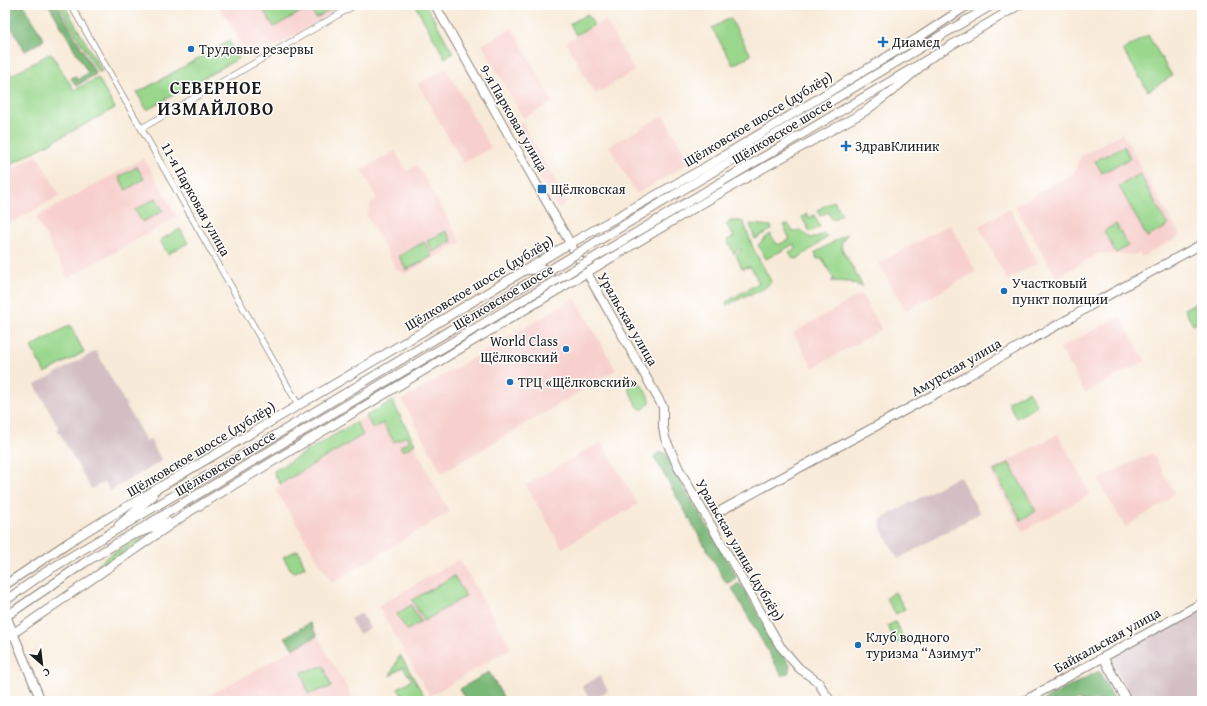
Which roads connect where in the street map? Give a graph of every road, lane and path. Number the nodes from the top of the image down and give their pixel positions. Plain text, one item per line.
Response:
1 (71, 5) edge
2 (355, 5) edge
3 (434, 5) edge
4 (968, 5) edge
5 (992, 5) edge
6 (1019, 5) edge
7 (934, 56) junction
8 (876, 74) junction
9 (800, 109) junction
10 (142, 128) junction
11 (570, 244) junction
12 (1202, 244) edge
13 (526, 270) junction
14 (587, 273) junction
15 (545, 298) junction
16 (299, 406) junction
17 (663, 407) joint
18 (169, 483) junction
19 (192, 510) junction
20 (722, 510) dead end
21 (108, 534) junction
22 (117, 543) junction
23 (5, 585) edge
24 (5, 601) edge
25 (1202, 603) edge
26 (5, 615) edge
27 (13, 632) junction
28 (5, 638) edge
29 (1103, 657) junction
30 (41, 701) edge
31 (830, 701) edge
32 (1024, 701) edge
33 (1127, 701) edge

1 - 10 street, 11-я Парковая улица
2 - 10 street
3 - 11 main road, 9-я Парковая улица
4 - 9 main road, Щёлковское шоссе (дублёр)
5 - 8 main road, Щёлковское шоссе
6 - 7 main road, Щёлковское шоссе
7 - 14 main road
7 - 22 main road, Щёлковское шоссе, bridge
8 - 9 main road
8 - 21 main road, Щёлковское шоссе, bridge
9 - 11 main road, Щёлковское шоссе (дублёр)
10 - 16 street, 11-я Парковая улица
11 - 13 main road, Щёлковское шоссе (дублёр)
11 - 14 main road, Уральская улица
12 - 20 main road, Амурская улица
13 - 15 main road
13 - 16 main road, Щёлковское шоссе (дублёр)
14 - 15 main road
14 - 17 main road, Уральская улица
15 - 19 main road
16 - 18 main road, Щёлковское шоссе (дублёр)
17 - 31 main road, Уральская улица (дублёр)
18 - 21 main road
18 - 23 main road, Щёлковское шоссе (дублёр)
19 - 22 main road
19 - 27 main road
21 - 24 main road, Щёлковское шоссе
22 - 26 main road, Щёлковское шоссе
25 - 29 main road, Байкальская улица
26 - 27 main road
27 - 28 main road
27 - 30 main road
29 - 32 main road, Байкальская улица
29 - 33 main road

